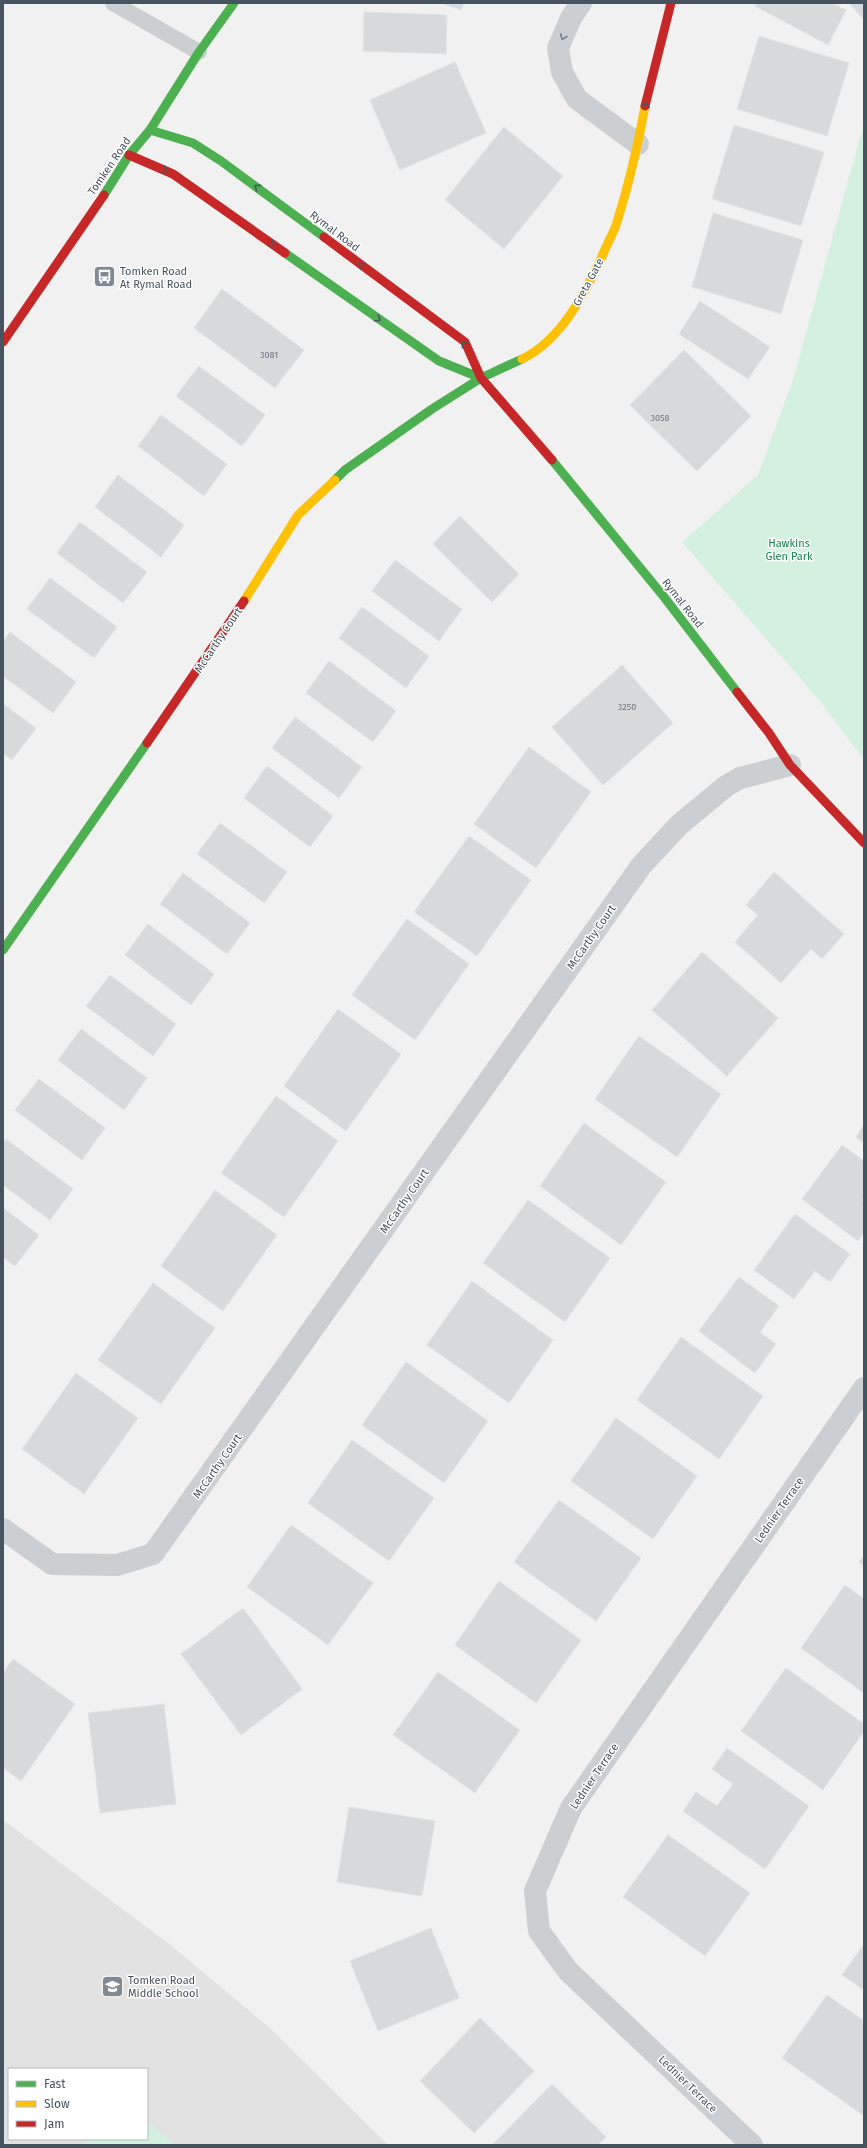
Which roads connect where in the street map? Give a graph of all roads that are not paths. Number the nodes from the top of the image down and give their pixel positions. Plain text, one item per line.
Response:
1 (112, 3) edge
2 (234, 3) edge
3 (581, 3) edge
4 (671, 3) edge
5 (199, 52) junction
6 (150, 130) junction
7 (638, 144) junction
8 (129, 155) junction
9 (3, 342) edge
10 (481, 378) junction
11 (790, 766) junction
12 (864, 843) edge
13 (3, 950) edge
14 (864, 1388) edge
15 (3, 1529) edge
16 (752, 2145) edge

1 - 5 lane
2 - 5 street, Tomken Road
3 -> 7 street
7 -> 4 street, Greta Gate
5 - 6 street, Tomken Road
6 - 8 street, Tomken Road
10 -> 6 street, Rymal Road
7 - 10 street, Greta Gate
8 - 9 street, Tomken Road
8 -> 10 street, Rymal Road
10 - 11 street, Rymal Road
10 - 13 street, McCarthy Court
11 - 12 street, Rymal Road
11 - 15 street, McCarthy Court
14 - 16 street, Lednier Terrace

